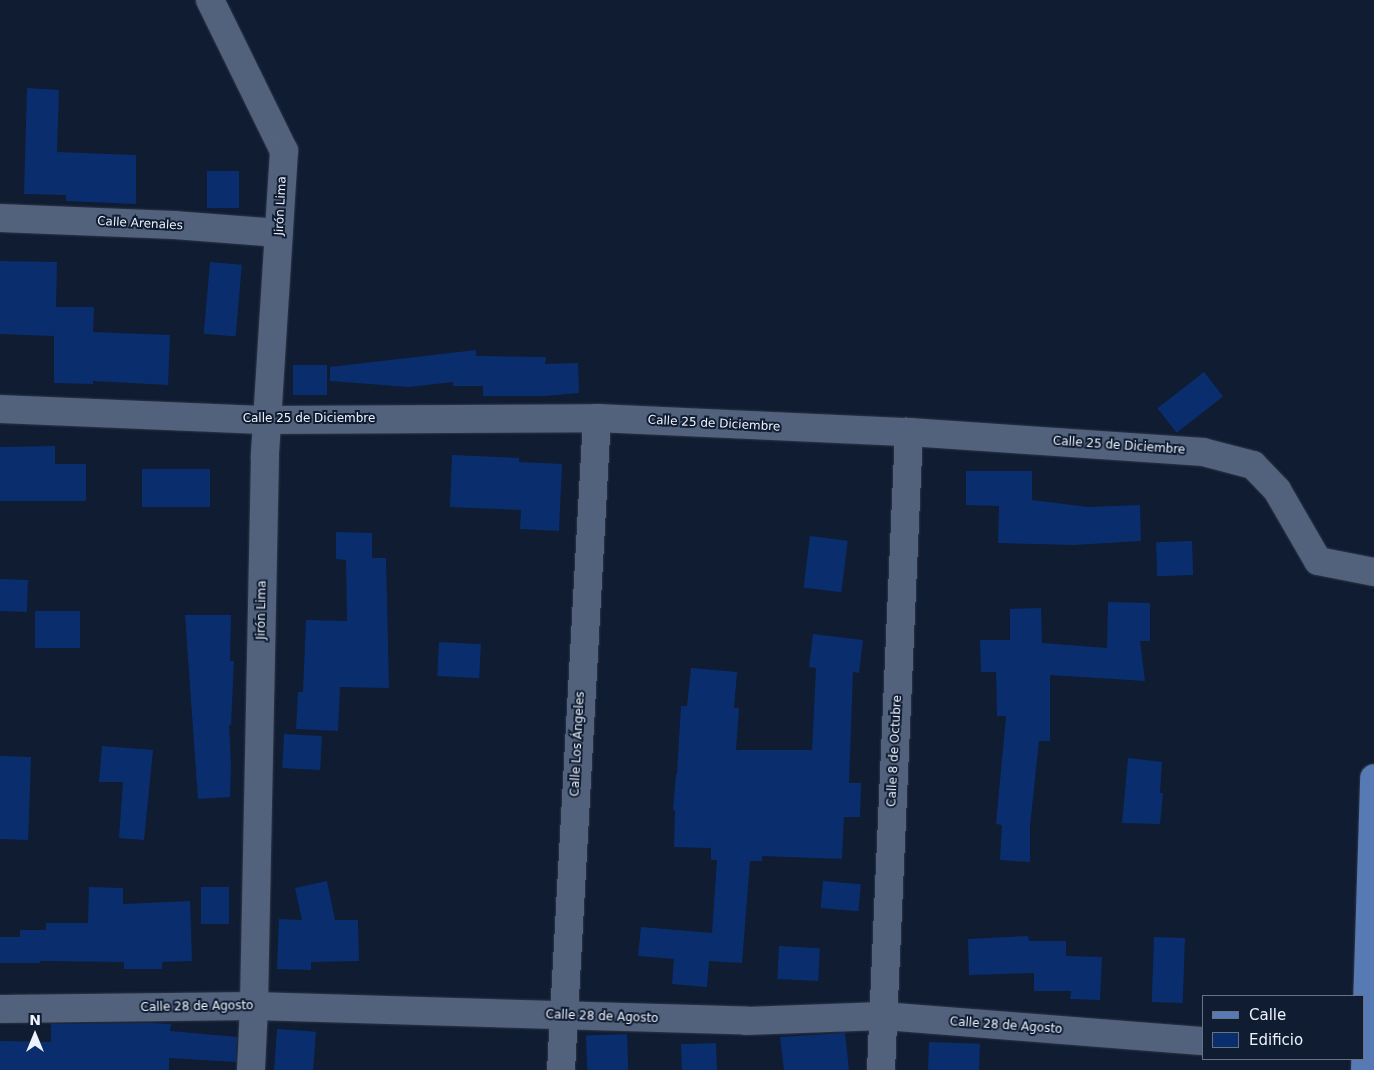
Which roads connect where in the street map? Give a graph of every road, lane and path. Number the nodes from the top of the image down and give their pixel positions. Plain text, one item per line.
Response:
1 (210, 0) edge
2 (0, 218) edge
3 (279, 233) junction
4 (0, 409) edge
5 (598, 418) junction
6 (268, 420) junction
7 (909, 432) junction
8 (1374, 572) edge
9 (1374, 778) edge
10 (1371, 941) edge
11 (254, 1006) junction
12 (0, 1009) edge
13 (563, 1015) junction
14 (883, 1016) junction
15 (1202, 1041) edge
16 (1364, 1059) edge
17 (251, 1070) edge
18 (561, 1070) edge
19 (881, 1070) edge

1 - 3 street, Jirón Lima
2 - 3 street, Calle Arenales
3 - 6 street, Jirón Lima
4 - 6 street, Calle 25 de Diciembre
5 - 6 street, Calle 25 de Diciembre
5 - 7 street, Calle 25 de Diciembre
5 - 13 street, Calle Los Ángeles
6 - 11 street, Jirón Lima
7 - 8 street, Calle 25 de Diciembre
7 - 14 street, Calle 8 de Octubre
9 - 10 main road
10 - 16 main road
11 - 12 street, Calle 28 de Agosto
11 - 13 street, Calle 28 de Agosto
11 - 17 street, Jirón Lima
13 - 14 street, Calle 28 de Agosto
13 - 18 street, Calle Los Ángeles
14 - 15 street, Calle 28 de Agosto
14 - 19 street, Calle 8 de Octubre

